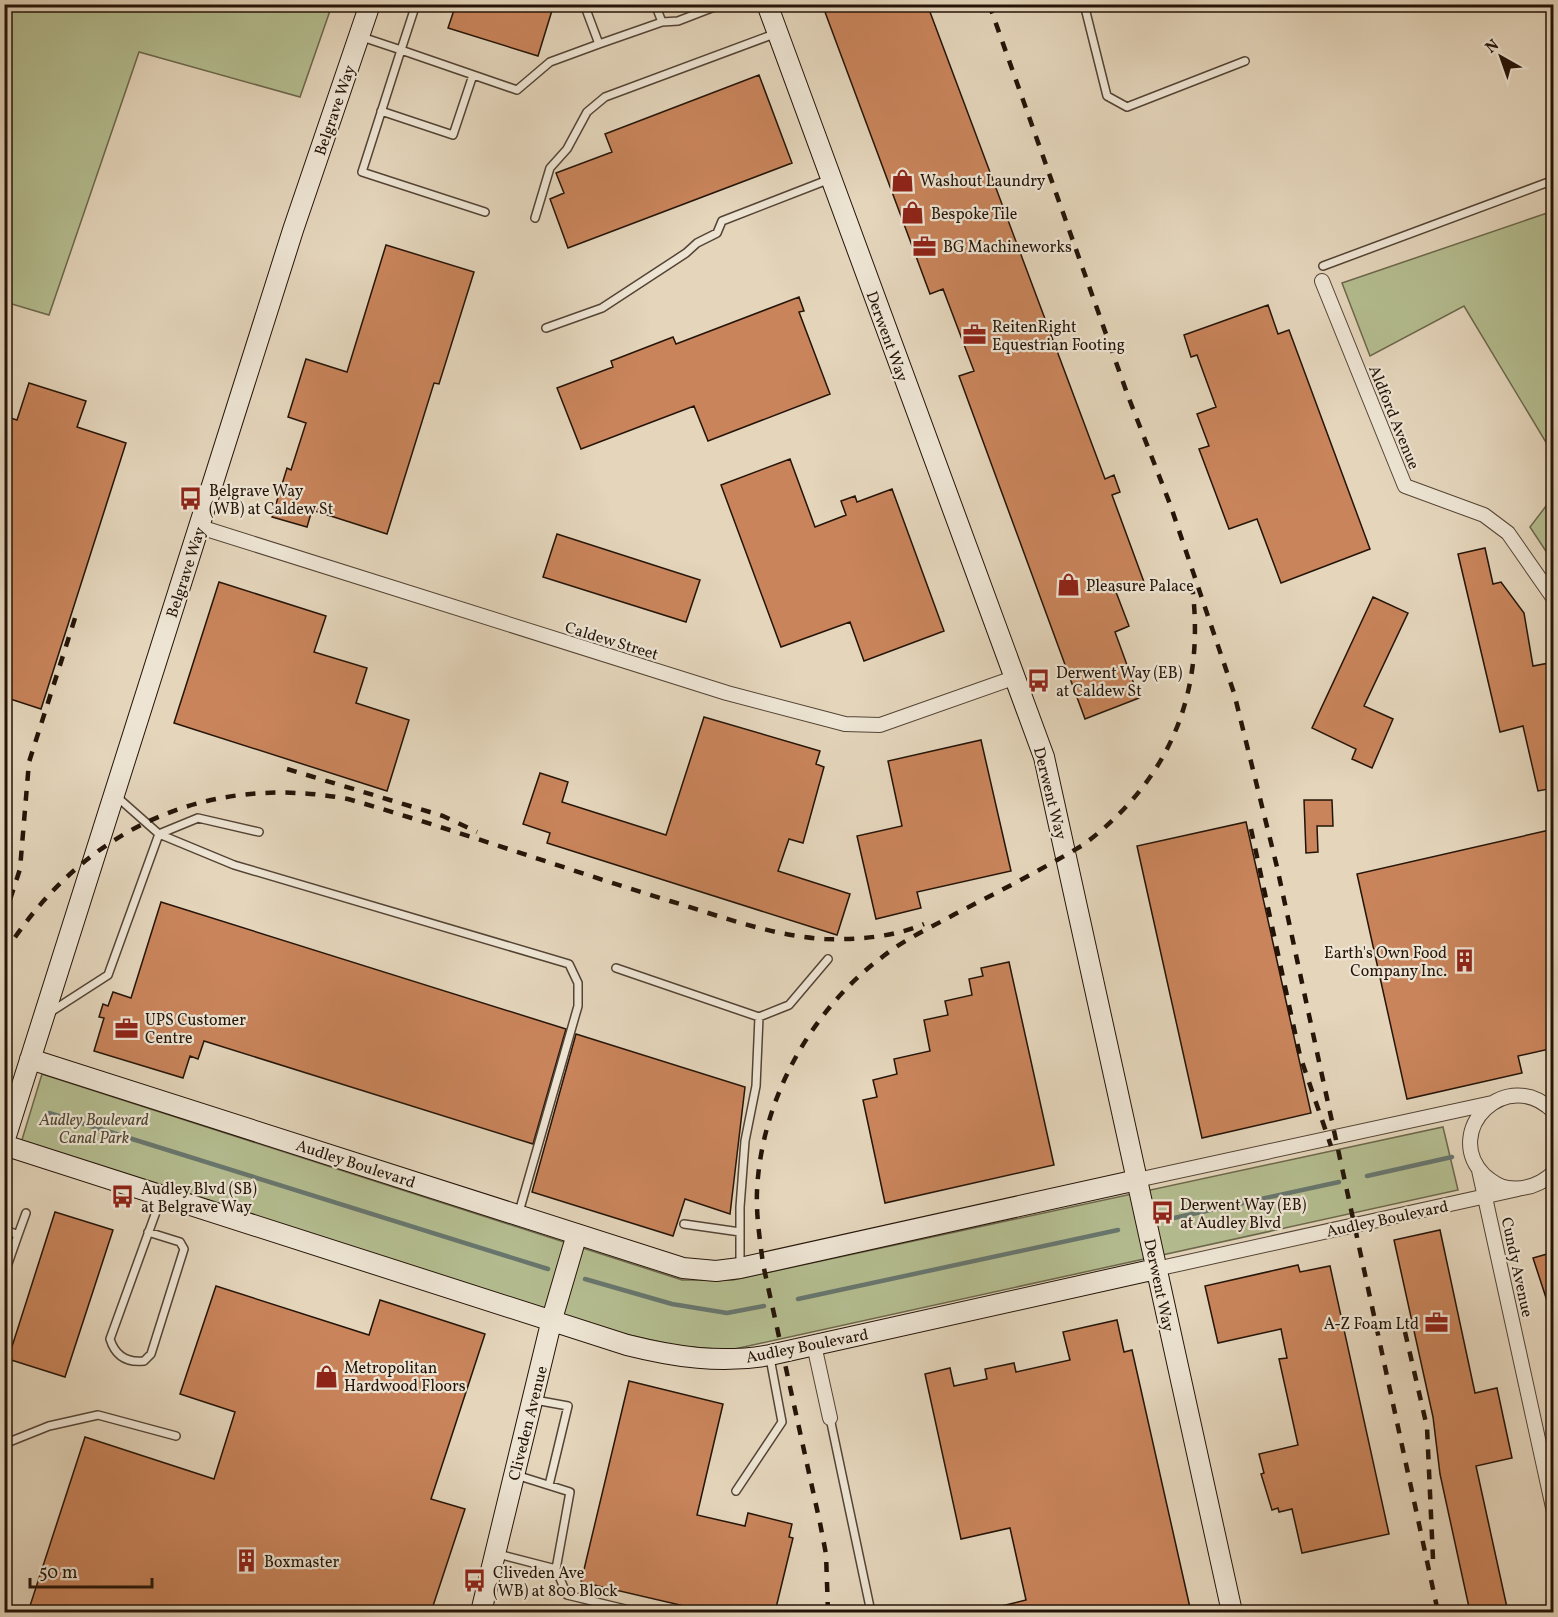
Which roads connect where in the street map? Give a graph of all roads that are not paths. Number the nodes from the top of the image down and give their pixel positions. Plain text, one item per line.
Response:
1 (370, 4) edge
2 (416, 4) edge
3 (584, 4) edge
4 (655, 4) edge
5 (722, 4) edge
6 (767, 4) edge
7 (1084, 4) edge
8 (662, 22) junction
9 (777, 33) junction
10 (359, 36) junction
11 (599, 44) junction
12 (401, 50) junction
13 (1245, 61) dead end
14 (473, 75) junction
15 (381, 111) junction
16 (830, 179) junction
17 (1554, 180) edge
18 (485, 212) dead end
19 (535, 218) dead end
20 (1323, 266) dead end
21 (1322, 281) dead end
22 (546, 328) dead end
23 (200, 527) junction
24 (1554, 599) edge
25 (1016, 677) junction
26 (115, 794) junction
27 (259, 832) dead end
28 (159, 834) junction
29 (828, 959) dead end
30 (616, 968) dead end
31 (45, 1016) junction
32 (759, 1017) junction
33 (30, 1059) junction
34 (1492, 1103) junction
35 (1554, 1112) edge
36 (4, 1143) edge
37 (1479, 1170) junction
38 (1551, 1177) edge
39 (1137, 1180) junction
40 (1518, 1189) junction
41 (162, 1195) junction
42 (1486, 1196) junction
43 (26, 1213) dead end
44 (518, 1215) junction
45 (684, 1224) dead end
46 (4, 1229) edge
47 (148, 1232) junction
48 (740, 1232) junction
49 (577, 1234) junction
50 (18, 1235) junction
51 (740, 1268) junction
52 (1156, 1269) junction
53 (4, 1275) edge
54 (552, 1319) junction
55 (814, 1345) junction
56 (770, 1355) junction
57 (532, 1400) junction
58 (830, 1418) joint
59 (176, 1436) dead end
60 (4, 1444) edge
61 (1549, 1470) edge
62 (514, 1474) junction
63 (549, 1485) junction
64 (736, 1491) dead end
65 (1554, 1512) edge
66 (495, 1553) junction
67 (556, 1569) junction
68 (481, 1612) edge
69 (638, 1612) edge
70 (871, 1612) edge
71 (1232, 1612) edge

1 - 10 street, Belgrave Way
2 - 12 lane
3 - 11 lane
4 - 8 lane
5 - 8 lane
6 - 9 street, Derwent Way
7 - 13 lane
8 - 11 lane
9 - 16 street, Derwent Way
9 - 19 lane
10 - 12 lane
10 - 23 street, Belgrave Way
11 - 14 lane
12 - 14 lane
12 - 15 lane
14 - 15 lane
15 - 18 lane
16 - 22 lane
16 - 25 street, Derwent Way
17 - 20 lane
21 - 24 street, Aldford Avenue
23 - 25 street, Caldew Street
23 - 26 street, Belgrave Way
25 - 39 street, Derwent Way
26 - 28 lane
26 - 31 street, Belgrave Way
27 - 28 lane
28 - 31 lane
28 - 44 lane
29 - 32 lane
30 - 32 lane
31 - 33 street, Belgrave Way
32 - 48 lane
33 - 36 street, Belgrave Way
33 - 44 street, Audley Boulevard
34 - 35 street, Audley Boulevard
34 - 37 street, Cundy Avenue
34 - 39 street, Audley Boulevard
36 - 41 street, Audley Boulevard
37 - 40 street
37 - 42 street, Cundy Avenue
38 - 40 street, Audley Boulevard
39 - 51 street, Audley Boulevard
39 - 52 street, Derwent Way
40 - 42 street, Audley Boulevard
41 - 47 lane
41 - 54 street, Audley Boulevard
42 - 52 street, Audley Boulevard
42 - 61 street, Cundy Avenue
43 - 50 lane
44 - 49 street, Audley Boulevard
45 - 48 lane
46 - 50 lane
47 - 47 lane
48 - 51 lane
49 - 51 street, Audley Boulevard
49 - 54 street, Cliveden Avenue
50 - 53 lane
52 - 55 street, Audley Boulevard
52 - 71 street, Derwent Way
54 - 56 street, Audley Boulevard
54 - 57 street, Cliveden Avenue
55 - 56 street, Audley Boulevard
55 - 58 street
56 - 64 lane
57 - 62 street, Cliveden Avenue
57 - 63 lane
58 - 70 lane
59 - 60 lane
61 - 65 street, Cundy Avenue
62 - 63 lane
62 - 66 street, Cliveden Avenue
63 - 67 lane
66 - 67 lane
66 - 68 street, Cliveden Avenue
67 - 69 lane

